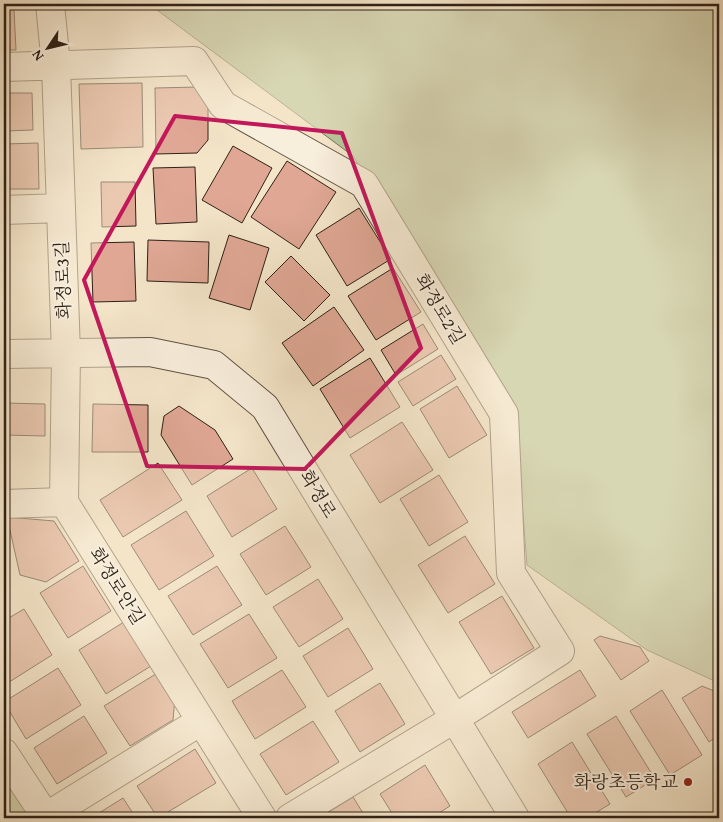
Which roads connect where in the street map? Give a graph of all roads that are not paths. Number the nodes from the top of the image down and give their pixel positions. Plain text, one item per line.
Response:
1 (50, 4) edge
2 (56, 64) junction
3 (4, 66) edge
4 (60, 208) junction
5 (4, 210) edge
6 (66, 353) junction
7 (4, 354) edge
8 (64, 502) junction
9 (4, 504) edge
10 (454, 718) junction
11 (201, 721) junction
12 (4, 753) edge
13 (45, 818) edge
14 (262, 818) edge
15 (290, 818) edge
16 (515, 818) edge

1 - 2 street, 화정로3길
2 - 3 street
2 - 4 street, 화정로3길
2 - 10 street, 화정로2길
4 - 5 street
4 - 6 street, 화정로3길
6 - 7 street, 화정로
6 - 8 street, 화정로3길
6 - 10 street, 화정로
8 - 9 street
8 - 11 street, 화정로안길
10 - 15 street
10 - 16 street, 화정로
11 - 13 street
11 - 14 street, 화정로안길
12 - 13 street

